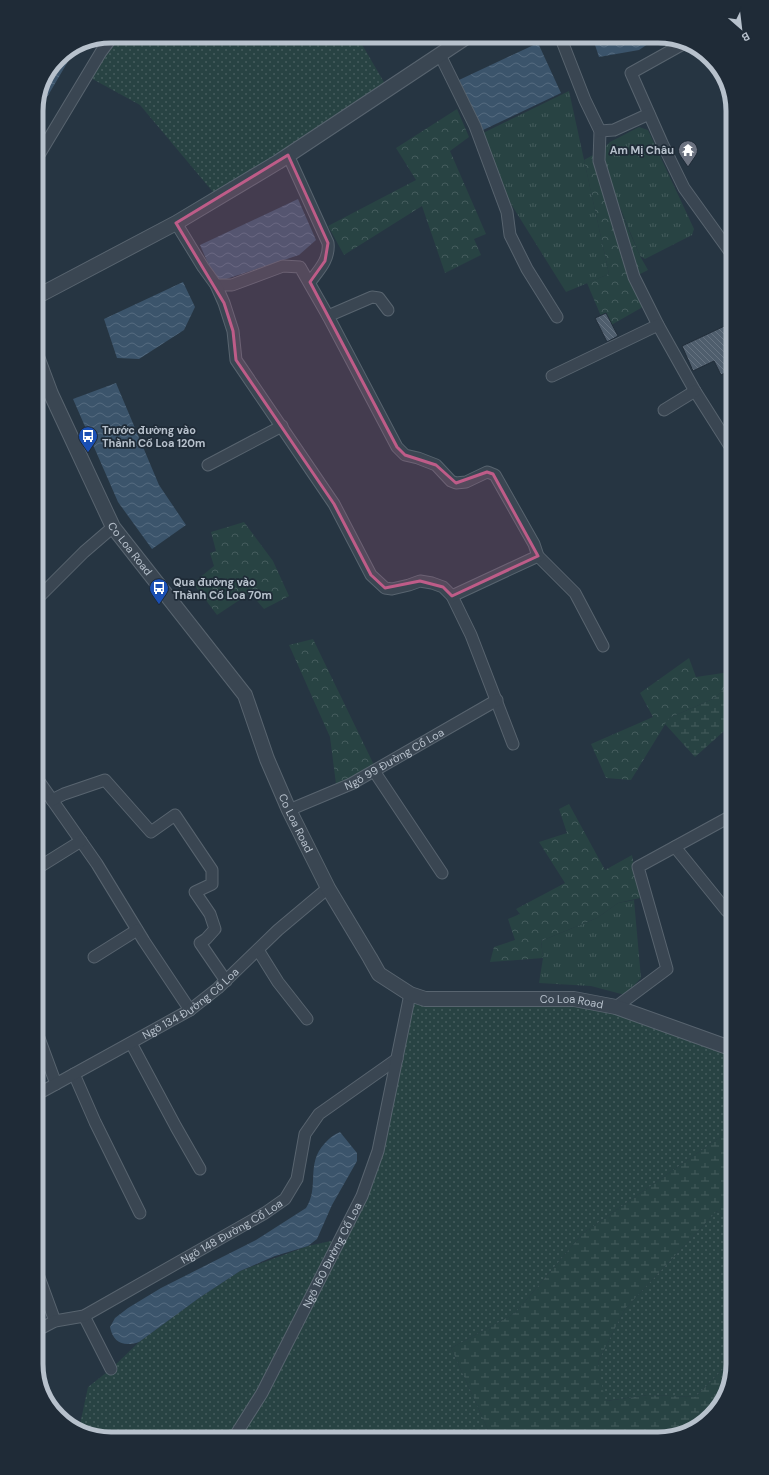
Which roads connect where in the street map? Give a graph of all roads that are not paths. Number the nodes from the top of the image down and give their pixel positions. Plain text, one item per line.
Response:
1 (108, 43) edge
2 (458, 43) edge
3 (563, 43) edge
4 (679, 47) edge
5 (440, 55) junction
6 (649, 114) junction
7 (600, 131) junction
8 (43, 148) edge
9 (288, 155) junction
10 (176, 223) junction
11 (726, 246) edge
12 (310, 282) junction
13 (216, 285) junction
14 (43, 293) edge
15 (388, 310) dead end
16 (328, 316) junction
17 (557, 317) dead end
18 (658, 325) junction
19 (43, 373) edge
20 (552, 376) dead end
21 (695, 391) junction
22 (664, 410) dead end
23 (282, 426) junction
24 (726, 440) edge
25 (208, 465) dead end
26 (113, 527) junction
27 (538, 556) junction
28 (43, 593) edge
29 (452, 596) junction
30 (603, 646) dead end
31 (496, 700) junction
32 (514, 744) dead end
33 (374, 771) junction
34 (43, 787) edge
35 (52, 800) junction
36 (289, 810) junction
37 (726, 819) edge
38 (81, 841) junction
39 (675, 847) junction
40 (43, 865) edge
41 (442, 873) dead end
42 (328, 888) junction
43 (726, 910) edge
44 (137, 930) junction
45 (258, 950) junction
46 (94, 957) dead end
47 (226, 981) junction
48 (410, 994) junction
49 (616, 1007) junction
50 (190, 1010) junction
51 (307, 1019) dead end
52 (131, 1043) junction
53 (726, 1046) edge
54 (43, 1049) edge
55 (397, 1058) junction
56 (74, 1074) junction
57 (56, 1084) junction
58 (43, 1091) edge
59 (200, 1169) dead end
60 (140, 1213) dead end
61 (43, 1289) edge
62 (84, 1316) junction
63 (54, 1321) junction
64 (43, 1327) edge
65 (111, 1370) dead end
66 (237, 1432) edge

1 - 8 street
2 - 5 street
3 - 7 street
4 - 6 street
5 - 9 street
5 - 17 street
6 - 7 street
6 - 11 street
7 - 18 street
9 - 10 street
9 - 12 street
10 - 13 street
10 - 14 street
12 - 13 street
12 - 16 street
13 - 23 street
15 - 16 street
16 - 27 street
18 - 20 street
18 - 21 street
19 - 26 street, Co Loa Road
21 - 22 street
21 - 24 street
23 - 25 street
23 - 29 street
26 - 28 street
26 - 36 street, Co Loa Road
27 - 29 street
27 - 30 street
29 - 31 street
31 - 32 street
31 - 33 street, Ngõ 99 Đường Cổ Loa
33 - 36 street, Ngõ 99 Đường Cổ Loa
33 - 41 street
34 - 35 street
35 - 38 street
35 - 47 street
36 - 42 street, Co Loa Road
37 - 39 street
38 - 40 street
38 - 44 street
39 - 43 street
39 - 49 street
42 - 45 street, Ngõ 134 Đường Cổ Loa
42 - 48 street, Co Loa Road
44 - 46 street
44 - 50 street
45 - 47 street, Ngõ 134 Đường Cổ Loa
45 - 51 street
47 - 50 street, Ngõ 134 Đường Cổ Loa
48 - 49 street, Co Loa Road
48 - 55 street
49 - 53 street, Co Loa Road
50 - 52 street, Ngõ 134 Đường Cổ Loa
52 - 56 street, Ngõ 134 Đường Cổ Loa
52 - 59 street
54 - 57 street
55 - 62 street, Ngõ 148 Đường Cổ Loa
55 - 66 street, Ngõ 160 Đường Cổ Loa
56 - 57 street, Ngõ 134 Đường Cổ Loa
56 - 60 street
57 - 58 street, Ngõ 134 Đường Cổ Loa
61 - 63 street
62 - 63 street, Ngõ 148 Đường Cổ Loa
62 - 65 street
63 - 64 street, Ngõ 148 Đường Cổ Loa

